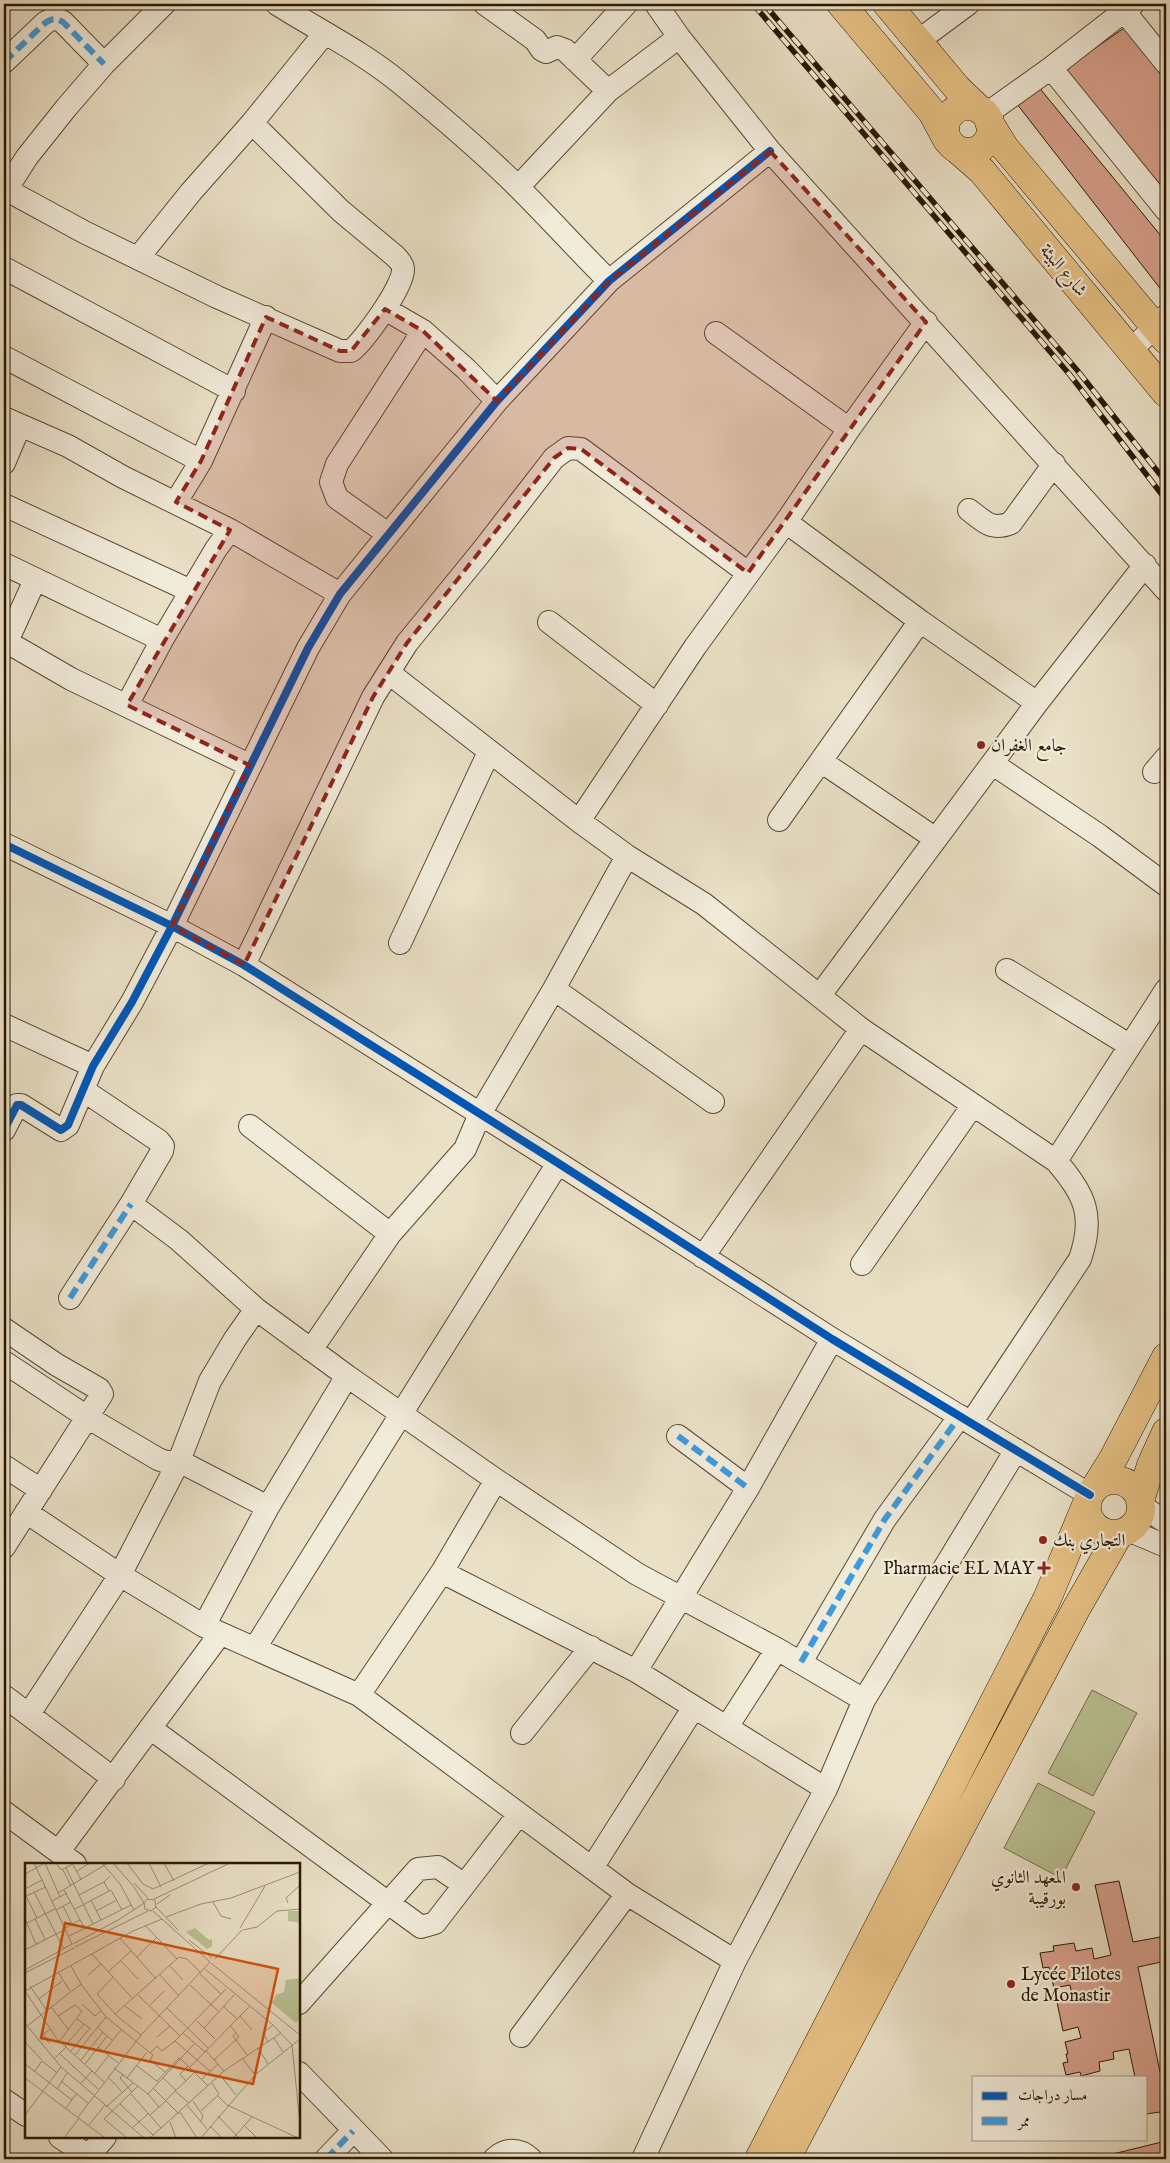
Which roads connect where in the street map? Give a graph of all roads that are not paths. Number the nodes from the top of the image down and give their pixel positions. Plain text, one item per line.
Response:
1 (164, 4) edge
2 (278, 4) edge
3 (485, 4) edge
4 (626, 4) edge
5 (656, 4) edge
6 (841, 4) edge
7 (887, 4) edge
8 (968, 4) edge
9 (1121, 9) edge
10 (324, 34) junction
11 (679, 36) junction
12 (918, 41) junction
13 (575, 60) junction
14 (4, 62) edge
15 (1166, 63) edge
16 (104, 64) junction
17 (1051, 68) junction
18 (608, 91) junction
19 (985, 116) junction
20 (252, 123) junction
21 (953, 145) junction
22 (770, 151) junction
23 (518, 188) junction
24 (4, 191) edge
25 (1164, 205) edge
26 (138, 258) junction
27 (4, 268) edge
28 (609, 280) junction
29 (1129, 295) junction
30 (384, 309) junction
31 (1103, 316) junction
32 (266, 317) junction
33 (926, 322) junction
34 (1163, 327) edge
35 (423, 331) junction
36 (716, 333) dead end
37 (1131, 350) junction
38 (4, 357) edge
39 (234, 391) junction
40 (1166, 393) edge
41 (497, 401) junction
42 (12, 422) edge
43 (849, 429) junction
44 (201, 461) junction
45 (4, 463) edge
46 (1054, 464) junction
47 (176, 502) junction
48 (4, 505) edge
49 (969, 510) dead end
50 (786, 522) junction
51 (230, 530) junction
52 (388, 534) junction
53 (4, 564) edge
54 (1145, 565) junction
55 (748, 573) junction
56 (34, 580) junction
57 (1166, 590) edge
58 (192, 592) junction
59 (340, 594) junction
60 (920, 621) junction
61 (549, 622) dead end
62 (162, 640) junction
63 (6, 645) edge
64 (389, 673) junction
65 (1037, 703) junction
66 (127, 705) junction
67 (657, 705) junction
68 (489, 752) junction
69 (822, 762) junction
70 (993, 764) junction
71 (249, 765) junction
72 (779, 820) dead end
73 (579, 821) junction
74 (936, 839) junction
75 (4, 844) edge
76 (627, 856) junction
77 (1166, 885) edge
78 (172, 926) junction
79 (400, 943) dead end
80 (244, 965) junction
81 (1007, 970) dead end
82 (554, 990) junction
83 (1166, 990) edge
84 (820, 995) junction
85 (4, 1025) edge
86 (861, 1029) junction
87 (1130, 1045) junction
88 (93, 1066) junction
89 (83, 1090) junction
90 (713, 1102) dead end
91 (974, 1105) junction
92 (480, 1114) junction
93 (250, 1126) dead end
94 (4, 1130) edge
95 (1056, 1161) junction
96 (558, 1163) junction
97 (131, 1204) junction
98 (390, 1234) junction
99 (703, 1257) junction
100 (862, 1264) dead end
101 (70, 1298) dead end
102 (256, 1309) junction
103 (4, 1329) edge
104 (832, 1339) junction
105 (311, 1350) junction
106 (1166, 1357) edge
107 (4, 1362) edge
108 (348, 1376) junction
109 (402, 1414) junction
110 (87, 1417) junction
111 (966, 1420) junction
112 (678, 1436) dead end
113 (1163, 1445) edge
114 (1016, 1450) junction
115 (180, 1461) junction
116 (4, 1466) edge
117 (496, 1480) junction
118 (748, 1488) junction
119 (41, 1490) junction
120 (1091, 1495) junction
121 (1140, 1502) junction
122 (268, 1506) junction
123 (26, 1512) junction
124 (1166, 1522) edge
125 (1124, 1532) junction
126 (1166, 1546) edge
127 (4, 1547) edge
128 (442, 1572) junction
129 (120, 1575) junction
130 (680, 1596) junction
131 (212, 1630) junction
132 (591, 1647) junction
133 (255, 1648) junction
134 (778, 1649) junction
135 (801, 1662) junction
136 (636, 1671) junction
137 (359, 1695) junction
138 (4, 1696) edge
139 (864, 1700) junction
140 (694, 1707) junction
141 (29, 1714) junction
142 (727, 1726) junction
143 (150, 1728) junction
144 (522, 1733) dead end
145 (114, 1779) junction
146 (826, 1789) junction
147 (520, 1814) junction
148 (6, 1818) edge
149 (67, 1858) edge
150 (592, 1868) junction
151 (463, 1884) junction
152 (627, 1894) junction
153 (388, 1903) junction
154 (735, 1961) junction
155 (300, 2002) edge
156 (521, 2036) dead end
157 (300, 2074) edge
158 (4, 2100) edge
159 (25, 2114) edge
160 (353, 2131) junction
161 (62, 2138) edge
162 (104, 2138) edge
163 (91, 2157) edge
164 (326, 2159) edge
165 (382, 2159) edge
166 (494, 2159) edge
167 (531, 2159) edge
168 (643, 2159) edge
169 (759, 2159) edge
170 (786, 2159) edge

1 - 16 street
2 - 10 street
3 - 13 street
4 - 13 street
5 - 11 street
6 - 21 main road, شارع البيئة
7 - 12 main road, شارع البيئة
8 - 12 street
9 - 15 street
9 - 17 street
10 - 20 street
10 - 23 street
11 - 18 street
11 - 22 street
12 - 19 main road, شارع البيئة
13 - 18 street
14 - 16 street
16 - 24 street
17 - 19 street
17 - 25 street
18 - 23 street
19 - 21 main road
19 - 21 main road
19 - 29 main road, شارع البيئة
20 - 26 street
20 - 30 street
21 - 31 main road, شارع البيئة
22 - 28 street
22 - 33 street
23 - 28 street
24 - 26 street
26 - 32 street
27 - 39 street
28 - 41 street
29 - 31 main road
29 - 34 main road, شارع البيئة
30 - 32 street
30 - 35 street
31 - 37 main road, شارع البيئة
32 - 39 street
33 - 43 street
33 - 46 street
34 - 37 street
35 - 41 street
35 - 52 street
36 - 43 street
37 - 40 main road, شارع البيئة
38 - 44 street
39 - 44 street
41 - 52 street
42 - 45 street
42 - 47 street
43 - 50 street
44 - 47 street
46 - 49 street
46 - 54 street
47 - 51 street
48 - 58 street
50 - 55 street
50 - 60 street
51 - 58 street
51 - 59 street
52 - 59 street
53 - 56 street
54 - 57 street
54 - 65 street
55 - 64 street
55 - 67 street
56 - 62 street
56 - 63 street
58 - 62 street
59 - 71 street
60 - 65 street
60 - 69 street
61 - 67 street
62 - 66 street
63 - 66 street
64 - 68 street
64 - 80 street
65 - 70 street
66 - 71 street
67 - 73 street
68 - 73 street
68 - 79 street
69 - 72 street
69 - 74 street
70 - 74 street
70 - 77 street
71 - 78 street
73 - 76 street
74 - 84 street
75 - 78 street
76 - 82 street
76 - 84 street
78 - 80 street
78 - 88 street
80 - 92 street
81 - 87 street
82 - 90 street
82 - 92 street
83 - 87 street
84 - 86 street
85 - 88 street
86 - 91 street
86 - 99 street
87 - 95 street
88 - 89 street
89 - 94 street
89 - 97 street
91 - 95 street
91 - 100 street
92 - 96 street
92 - 98 street
93 - 98 street
95 - 111 street
96 - 99 street
96 - 109 street
97 - 101 street
97 - 102 street
98 - 105 street
99 - 104 street
102 - 105 street
102 - 115 street
103 - 110 street
104 - 111 street
104 - 118 street
105 - 108 street
106 - 120 main road
107 - 110 street
108 - 109 street
108 - 122 street
109 - 117 street
109 - 133 street
110 - 115 street
110 - 119 street
111 - 114 street
111 - 135 street
112 - 118 street
113 - 121 main road
114 - 120 street
114 - 139 street
115 - 122 street
115 - 129 street
116 - 119 street
117 - 128 street
117 - 130 street
118 - 130 street
119 - 123 street
120 - 121 main road
120 - 125 main road
120 - 169 main road
121 - 124 street
121 - 125 main road
122 - 131 street
123 - 127 street
123 - 129 street
125 - 126 street
125 - 170 main road
128 - 132 street
128 - 137 street
129 - 131 street
129 - 141 street
130 - 134 street
130 - 136 street
131 - 133 street
131 - 143 street
132 - 136 street
132 - 144 street
133 - 137 street
134 - 135 street
134 - 142 street
135 - 139 street
136 - 140 street
137 - 147 street
138 - 141 street
139 - 146 street
140 - 142 street
140 - 150 street
141 - 145 street
142 - 146 street
143 - 145 street
143 - 153 street
145 - 149 street
146 - 154 street
147 - 150 street
147 - 151 street
148 - 149 street
150 - 152 street
151 - 153 street
151 - 153 street
152 - 154 street
152 - 156 street
153 - 155 street
154 - 168 street
157 - 160 street
158 - 159 street
160 - 164 street
160 - 165 street
161 - 163 street
162 - 163 street
166 - 167 street

